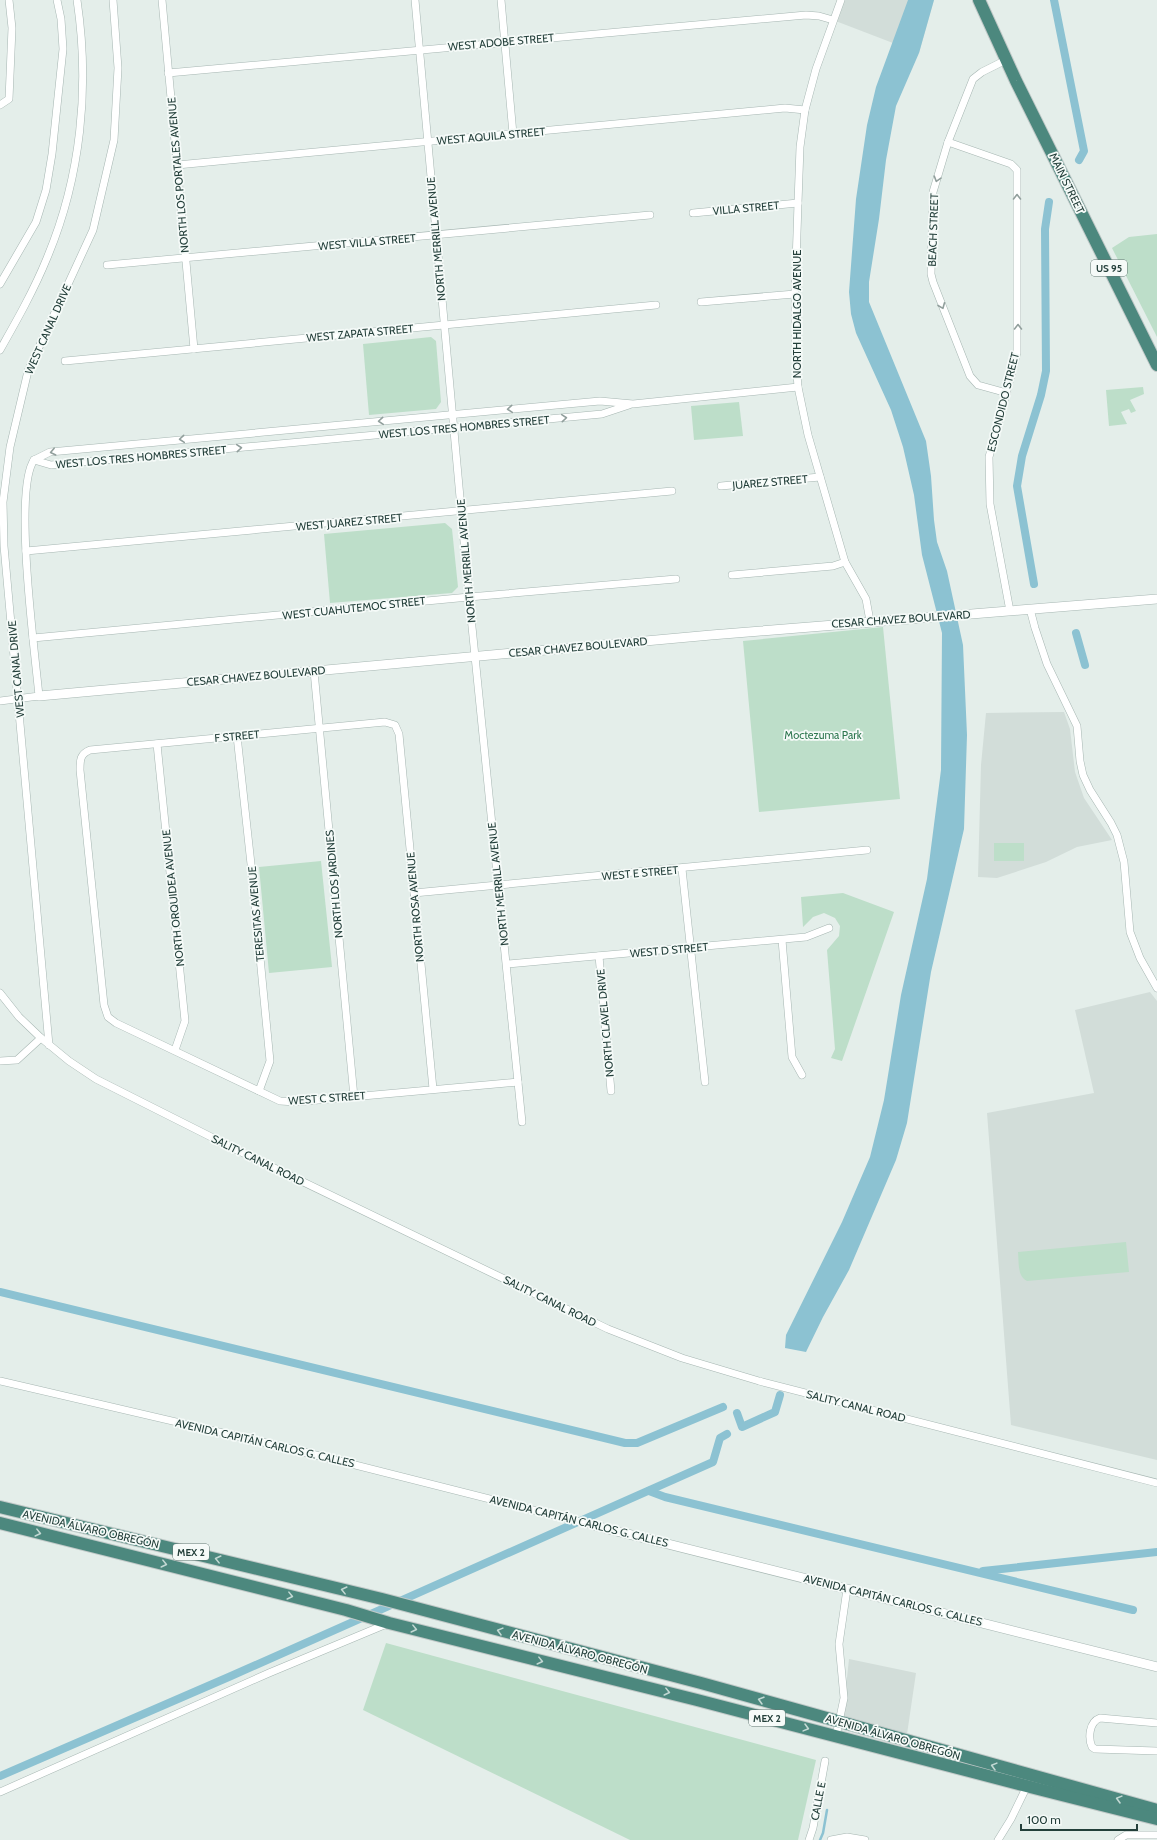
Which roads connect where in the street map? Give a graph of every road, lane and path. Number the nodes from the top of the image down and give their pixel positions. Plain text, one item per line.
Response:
1 (9, 0) edge
2 (57, 0) edge
3 (77, 0) edge
4 (114, 0) edge
5 (162, 0) edge
6 (415, 0) edge
7 (501, 0) edge
8 (841, 0) edge
9 (979, 0) edge
10 (833, 20) junction
11 (504, 42) junction
12 (420, 50) junction
13 (1006, 60) junction
14 (168, 73) junction
15 (0, 105) edge
16 (804, 110) junction
17 (513, 134) junction
18 (428, 142) junction
19 (948, 142) junction
20 (177, 165) junction
21 (798, 203) junction
22 (693, 212) dead end
23 (650, 215) dead end
24 (436, 235) junction
25 (186, 259) junction
26 (107, 266) dead end
27 (0, 284) edge
28 (795, 294) junction
29 (701, 302) dead end
30 (656, 305) dead end
31 (444, 326) junction
32 (194, 349) junction
33 (0, 350) edge
34 (64, 361) dead end
35 (1157, 365) edge
36 (798, 387) junction
37 (1007, 392) junction
38 (633, 404) junction
39 (452, 414) junction
40 (454, 428) junction
41 (34, 460) junction
42 (820, 477) junction
43 (721, 486) dead end
44 (672, 491) dead end
45 (461, 511) junction
46 (26, 551) junction
47 (845, 562) junction
48 (732, 575) dead end
49 (676, 579) dead end
50 (469, 597) junction
51 (1157, 599) edge
52 (1030, 609) junction
53 (1010, 611) junction
54 (870, 621) junction
55 (33, 638) junction
56 (475, 656) junction
57 (314, 671) junction
58 (39, 696) junction
59 (18, 698) junction
60 (0, 701) edge
61 (395, 725) joint
62 (319, 728) junction
63 (237, 736) junction
64 (157, 744) junction
65 (867, 850) dead end
66 (682, 869) junction
67 (498, 886) junction
68 (414, 894) junction
69 (829, 928) dead end
70 (782, 940) junction
71 (692, 948) junction
72 (599, 956) junction
73 (507, 964) junction
74 (1157, 988) edge
75 (0, 993) edge
76 (108, 1017) joint
77 (41, 1038) junction
78 (49, 1045) junction
79 (175, 1050) junction
80 (0, 1060) edge
81 (802, 1075) dead end
82 (518, 1082) junction
83 (705, 1082) dead end
84 (433, 1089) junction
85 (259, 1091) junction
86 (611, 1091) dead end
87 (354, 1097) junction
88 (522, 1122) dead end
89 (0, 1381) edge
90 (1157, 1483) edge
91 (0, 1506) edge
92 (0, 1523) edge
93 (596, 1526) joint
94 (847, 1589) junction
95 (389, 1623) junction
96 (1157, 1667) edge
97 (839, 1723) junction
98 (1157, 1723) edge
99 (836, 1736) junction
100 (1157, 1751) edge
101 (825, 1762) dead end
102 (1026, 1786) junction
103 (0, 1792) edge
104 (1157, 1810) edge
105 (1157, 1819) edge
106 (1157, 1835) edge
107 (832, 1839) edge
108 (809, 1840) edge
109 (865, 1840) edge
110 (998, 1840) edge
111 (1118, 1840) edge

1 - 15 street
2 - 27 street
3 - 33 street
4 - 59 street, WEST CANAL DRIVE
5 - 14 street, NORTH LOS PORTALES AVENUE
6 - 12 street, NORTH MERRILL AVENUE
7 - 11 street
8 - 10 street, NORTH HIDALGO AVENUE
9 - 13 highway, MAIN STREET / US 95
10 - 11 street, WEST ADOBE STREET
10 - 16 street, NORTH HIDALGO AVENUE
11 - 12 street, WEST ADOBE STREET
11 - 17 street
12 - 14 street, WEST ADOBE STREET
12 - 18 street, NORTH MERRILL AVENUE
13 - 19 street, BEACH STREET
13 - 35 highway, MAIN STREET / US 95
14 - 20 street, NORTH LOS PORTALES AVENUE
16 - 17 street, WEST AQUILA STREET
16 - 21 street, NORTH HIDALGO AVENUE
17 - 18 street, WEST AQUILA STREET
18 - 20 street, WEST AQUILA STREET
18 - 24 street, NORTH MERRILL AVENUE
19 -> 37 street, BEACH STREET
37 -> 19 street, ESCONDIDO STREET
20 - 25 street, NORTH LOS PORTALES AVENUE
21 - 22 street, VILLA STREET
21 - 28 street, NORTH HIDALGO AVENUE
23 - 24 street, WEST VILLA STREET
24 - 25 street, WEST VILLA STREET
24 - 31 street, NORTH MERRILL AVENUE
25 - 26 street, WEST VILLA STREET
25 - 32 street, NORTH LOS PORTALES AVENUE
28 - 29 street
28 - 36 street, NORTH HIDALGO AVENUE
30 - 31 street, WEST ZAPATA STREET
31 - 32 street, WEST ZAPATA STREET
31 - 39 street, NORTH MERRILL AVENUE
32 - 34 street, WEST ZAPATA STREET
36 - 38 street, WEST LOS TRES HOMBRES STREET
36 - 42 street, NORTH HIDALGO AVENUE
37 - 53 street, ESCONDIDO STREET
38 -> 39 street, WEST LOS TRES HOMBRES STREET
40 -> 38 street, WEST LOS TRES HOMBRES STREET
39 - 40 street, NORTH MERRILL AVENUE
39 -> 41 street, WEST LOS TRES HOMBRES STREET
41 -> 40 street, WEST LOS TRES HOMBRES STREET
40 - 45 street, NORTH MERRILL AVENUE
41 - 46 street, WEST CANAL DRIVE
42 - 43 street, JUAREZ STREET
42 - 47 street, NORTH HIDALGO AVENUE
44 - 45 street, WEST JUAREZ STREET
45 - 46 street, WEST JUAREZ STREET
45 - 50 street, NORTH MERRILL AVENUE
46 - 55 street, WEST CANAL DRIVE
47 - 48 street
47 - 54 street, NORTH HIDALGO AVENUE
49 - 50 street, WEST CUAHUTEMOC STREET
50 - 55 street, WEST CUAHUTEMOC STREET
50 - 56 street, NORTH MERRILL AVENUE
51 - 52 street, CESAR CHAVEZ BOULEVARD
52 - 53 street, CESAR CHAVEZ BOULEVARD
52 - 74 street
53 - 54 street, CESAR CHAVEZ BOULEVARD
54 - 56 street, CESAR CHAVEZ BOULEVARD
55 - 58 street, WEST CANAL DRIVE
56 - 57 street, CESAR CHAVEZ BOULEVARD
56 - 67 street, NORTH MERRILL AVENUE
57 - 58 street, CESAR CHAVEZ BOULEVARD
57 - 62 street, NORTH LOS JARDINES
58 - 59 street, CESAR CHAVEZ BOULEVARD
59 - 60 street, CESAR CHAVEZ BOULEVARD
59 - 78 street, WEST CANAL DRIVE
61 - 62 street, F STREET
61 - 68 street, NORTH ROSA AVENUE
62 - 63 street, F STREET
62 - 87 street, NORTH LOS JARDINES
63 - 64 street, F STREET
63 - 85 street, TERESITAS AVENUE
64 - 76 street, F STREET
64 - 79 street, NORTH ORQUIDEA AVENUE
65 - 66 street, WEST E STREET
66 - 67 street, WEST E STREET
66 - 71 street
67 - 68 street, WEST E STREET
67 - 73 street, NORTH MERRILL AVENUE
68 - 84 street, NORTH ROSA AVENUE
69 - 70 street, WEST D STREET
70 - 71 street, WEST D STREET
70 - 81 street
71 - 72 street, WEST D STREET
71 - 83 street
72 - 73 street, WEST D STREET
72 - 86 street, NORTH CLAVEL DRIVE
73 - 82 street, NORTH MERRILL AVENUE
75 - 77 street, SALITY CANAL ROAD
76 - 79 street, WEST C STREET
77 - 78 street, SALITY CANAL ROAD
77 - 80 street
78 - 90 street, SALITY CANAL ROAD
79 - 85 street, WEST C STREET
82 - 84 street, WEST C STREET
82 - 88 street, NORTH MERRILL AVENUE
84 - 87 street, WEST C STREET
85 - 87 street, WEST C STREET
89 - 93 street, AVENIDA CAPITÁN CARLOS G. CALLES
97 -> 91 highway, AVENIDA ÁLVARO OBREGÓN / MEX 2
92 -> 95 highway, AVENIDA ÁLVARO OBREGÓN / MEX 2
93 - 94 street, AVENIDA CAPITÁN CARLOS G. CALLES
94 - 96 street, AVENIDA CAPITÁN CARLOS G. CALLES
94 - 97 street
95 -> 99 highway, AVENIDA ÁLVARO OBREGÓN / MEX 2
95 - 103 street
97 - 99 street
104 -> 97 highway, AVENIDA ÁLVARO OBREGÓN / MEX 2
98 - 100 street
99 - 102 highway, AVENIDA ÁLVARO OBREGÓN / MEX 2
101 - 108 street, CALLE E
102 - 105 highway, AVENIDA ÁLVARO OBREGÓN / MEX 2
102 - 110 street
106 - 111 street
107 - 109 street

